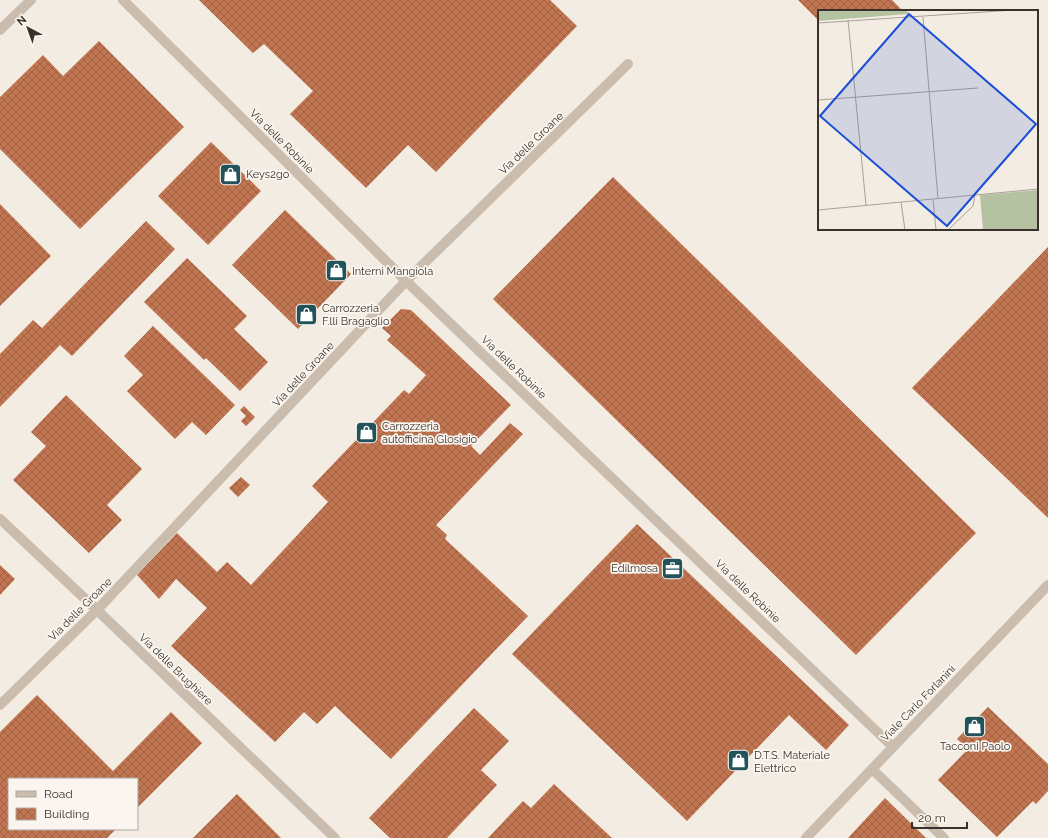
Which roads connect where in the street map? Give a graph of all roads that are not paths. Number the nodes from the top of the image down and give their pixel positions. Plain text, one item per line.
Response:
1 (32, 0) edge
2 (123, 0) edge
3 (0, 30) edge
4 (628, 64) dead end
5 (406, 281) junction
6 (0, 519) edge
7 (1048, 585) edge
8 (97, 610) junction
9 (0, 705) edge
10 (893, 747) junction
11 (872, 768) junction
12 (335, 838) edge
13 (806, 838) edge
14 (944, 838) edge

1 - 3 street
2 - 5 street, Via delle Robinie
4 - 5 street, Via delle Groane
5 - 8 street, Via delle Groane
5 - 10 street, Via delle Robinie
6 - 8 street, Via delle Brughiere
7 - 10 street, Viale Carlo Forlanini
8 - 9 street, Via delle Groane
8 - 12 street, Via delle Brughiere
10 - 11 street, Viale Carlo Forlanini
11 - 13 street, Viale Carlo Forlanini
11 - 14 street

